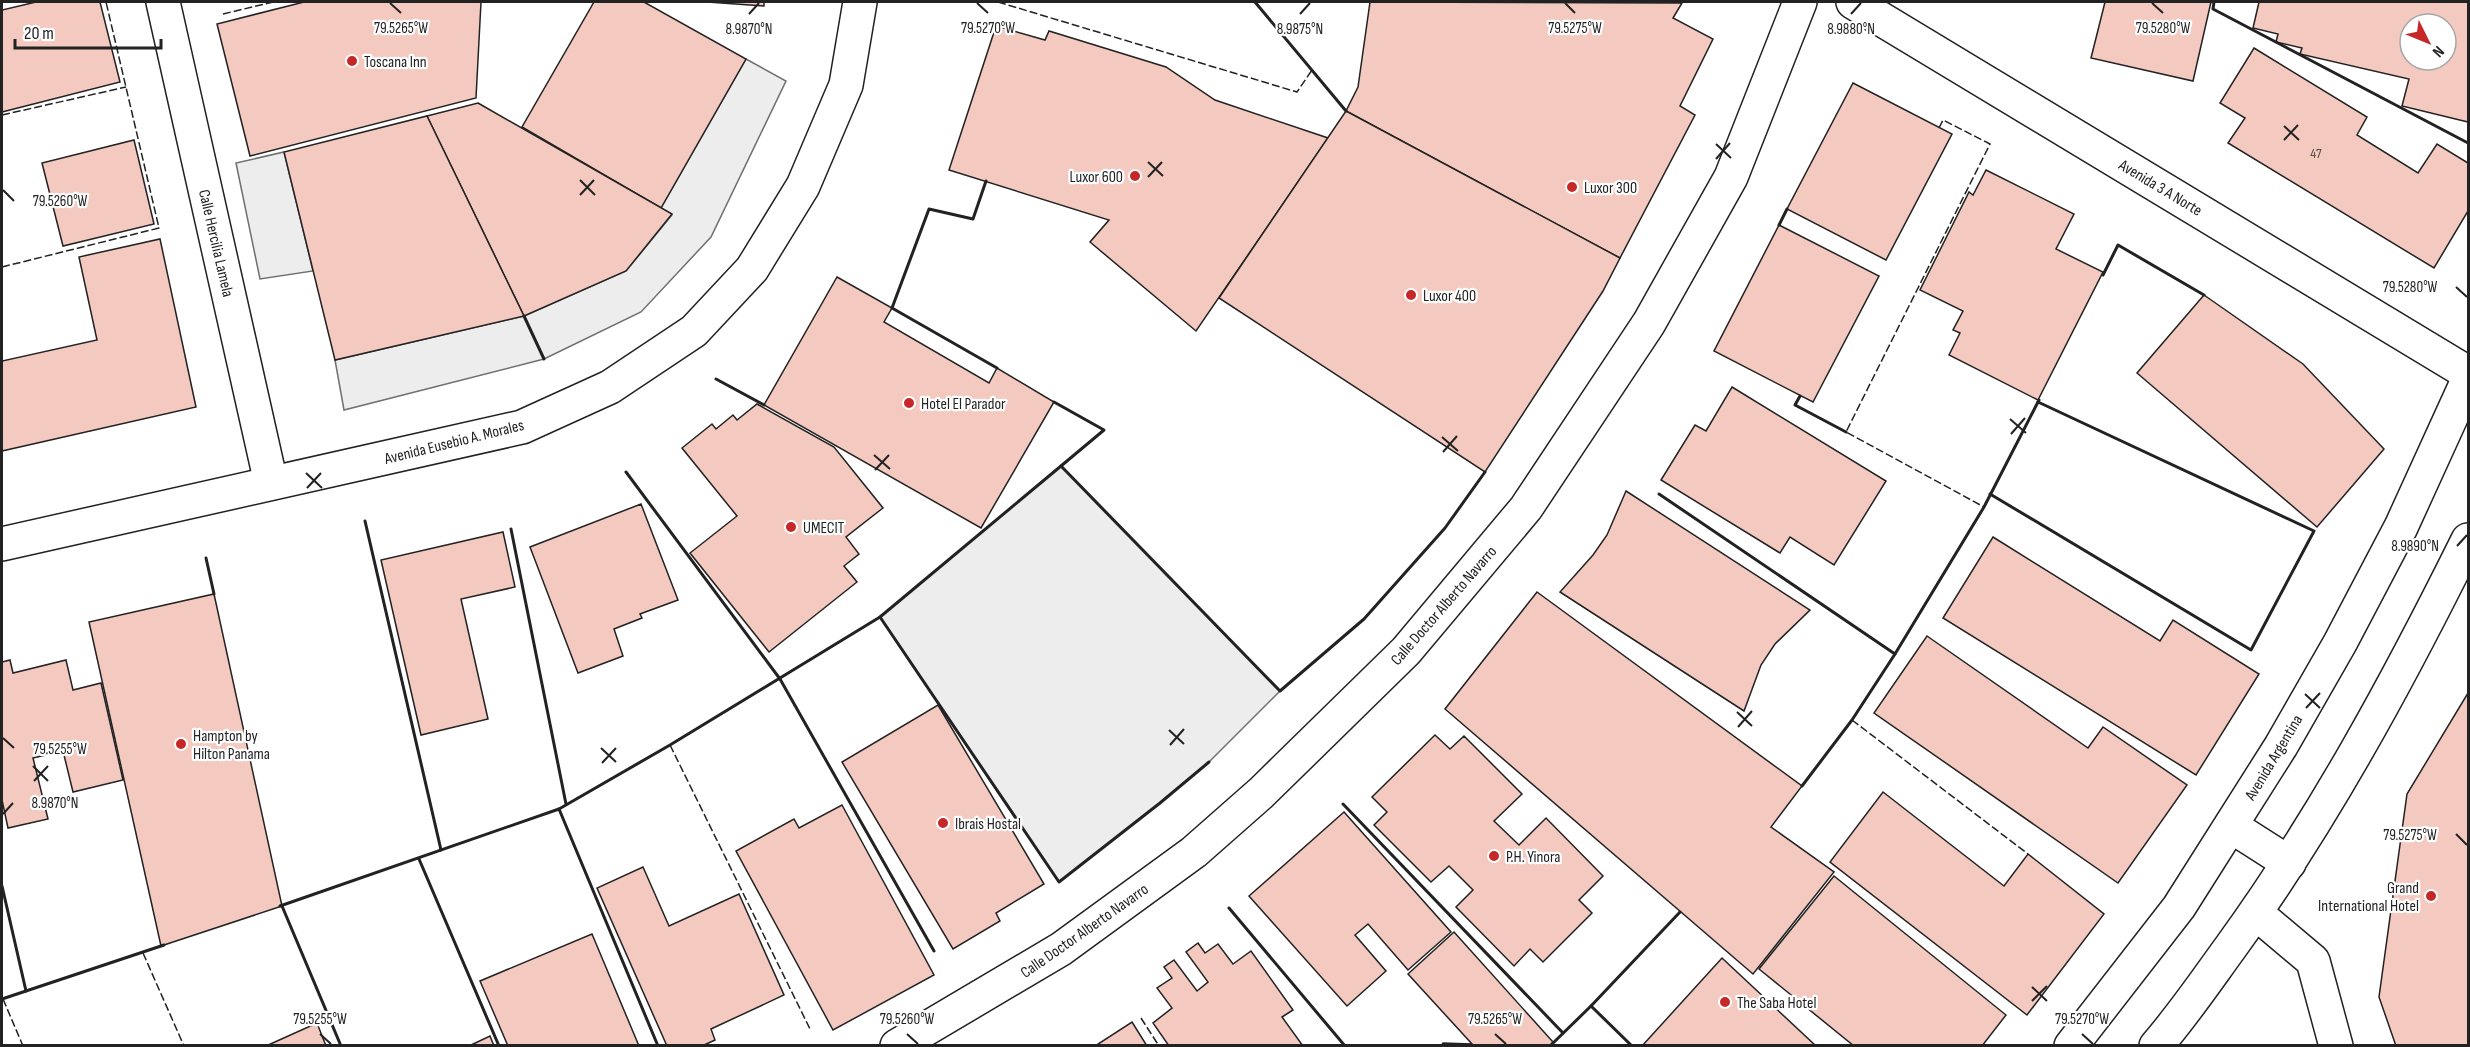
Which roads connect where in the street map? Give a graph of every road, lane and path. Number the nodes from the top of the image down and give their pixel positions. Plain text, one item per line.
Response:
1 (163, 2) edge
2 (860, 2) edge
3 (1800, 2) edge
4 (1853, 2) edge
5 (2469, 373) edge
6 (2469, 380) edge
7 (272, 483) junction
8 (2469, 540) edge
9 (2, 544) edge
10 (2231, 826) junction
11 (2289, 864) junction
12 (2256, 913) junction
13 (897, 1046) edge
14 (2071, 1046) edge
15 (2156, 1046) edge
16 (2336, 1046) edge

1 - 7 street, Calle Hercilia Lamela
2 - 7 street, Avenida Eusebio A. Morales
3 - 13 street, Calle Doctor Alberto Navarro
4 - 5 street, Avenida 3 A Norte
6 - 10 street, Avenida Argentina
7 - 9 street, Avenida Eusebio A. Morales
8 - 11 street
10 - 11 street
10 - 14 street, Avenida Argentina
11 - 12 street
12 - 15 street
12 - 16 street

